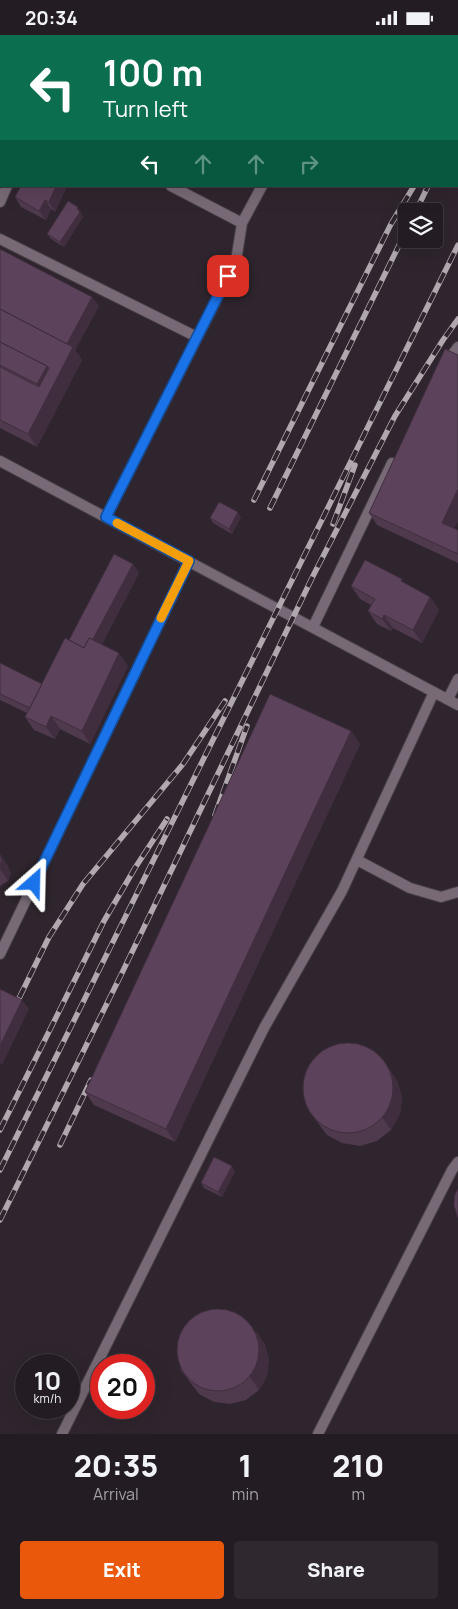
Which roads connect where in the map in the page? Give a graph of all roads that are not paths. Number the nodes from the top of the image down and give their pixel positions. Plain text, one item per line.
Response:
1 (7, 187) edge
2 (174, 187) edge
3 (261, 187) edge
4 (0, 202) edge
5 (242, 223) junction
6 (0, 239) edge
7 (197, 337) junction
8 (458, 347) edge
9 (442, 368) edge
10 (397, 452) edge
11 (0, 461) edge
12 (106, 517) junction
13 (189, 561) junction
14 (313, 627) junction
15 (458, 679) edge
16 (434, 692) junction
17 (448, 699) junction
18 (458, 705) edge
19 (357, 859) junction
20 (458, 892) edge
21 (0, 954) edge
22 (458, 1162) edge
23 (62, 1434) edge
24 (318, 1434) edge

1 - 4 lane
2 - 5 lane
3 - 5 lane
5 - 7 lane
6 - 7 lane
7 - 12 lane
8 - 9 lane
10 - 14 lane
11 - 12 lane
12 - 13 lane
13 - 14 lane
13 - 21 lane
14 - 16 lane
15 - 17 lane
16 - 17 lane
16 - 19 lane
17 - 18 lane
19 - 20 lane
19 - 23 lane
22 - 24 lane

